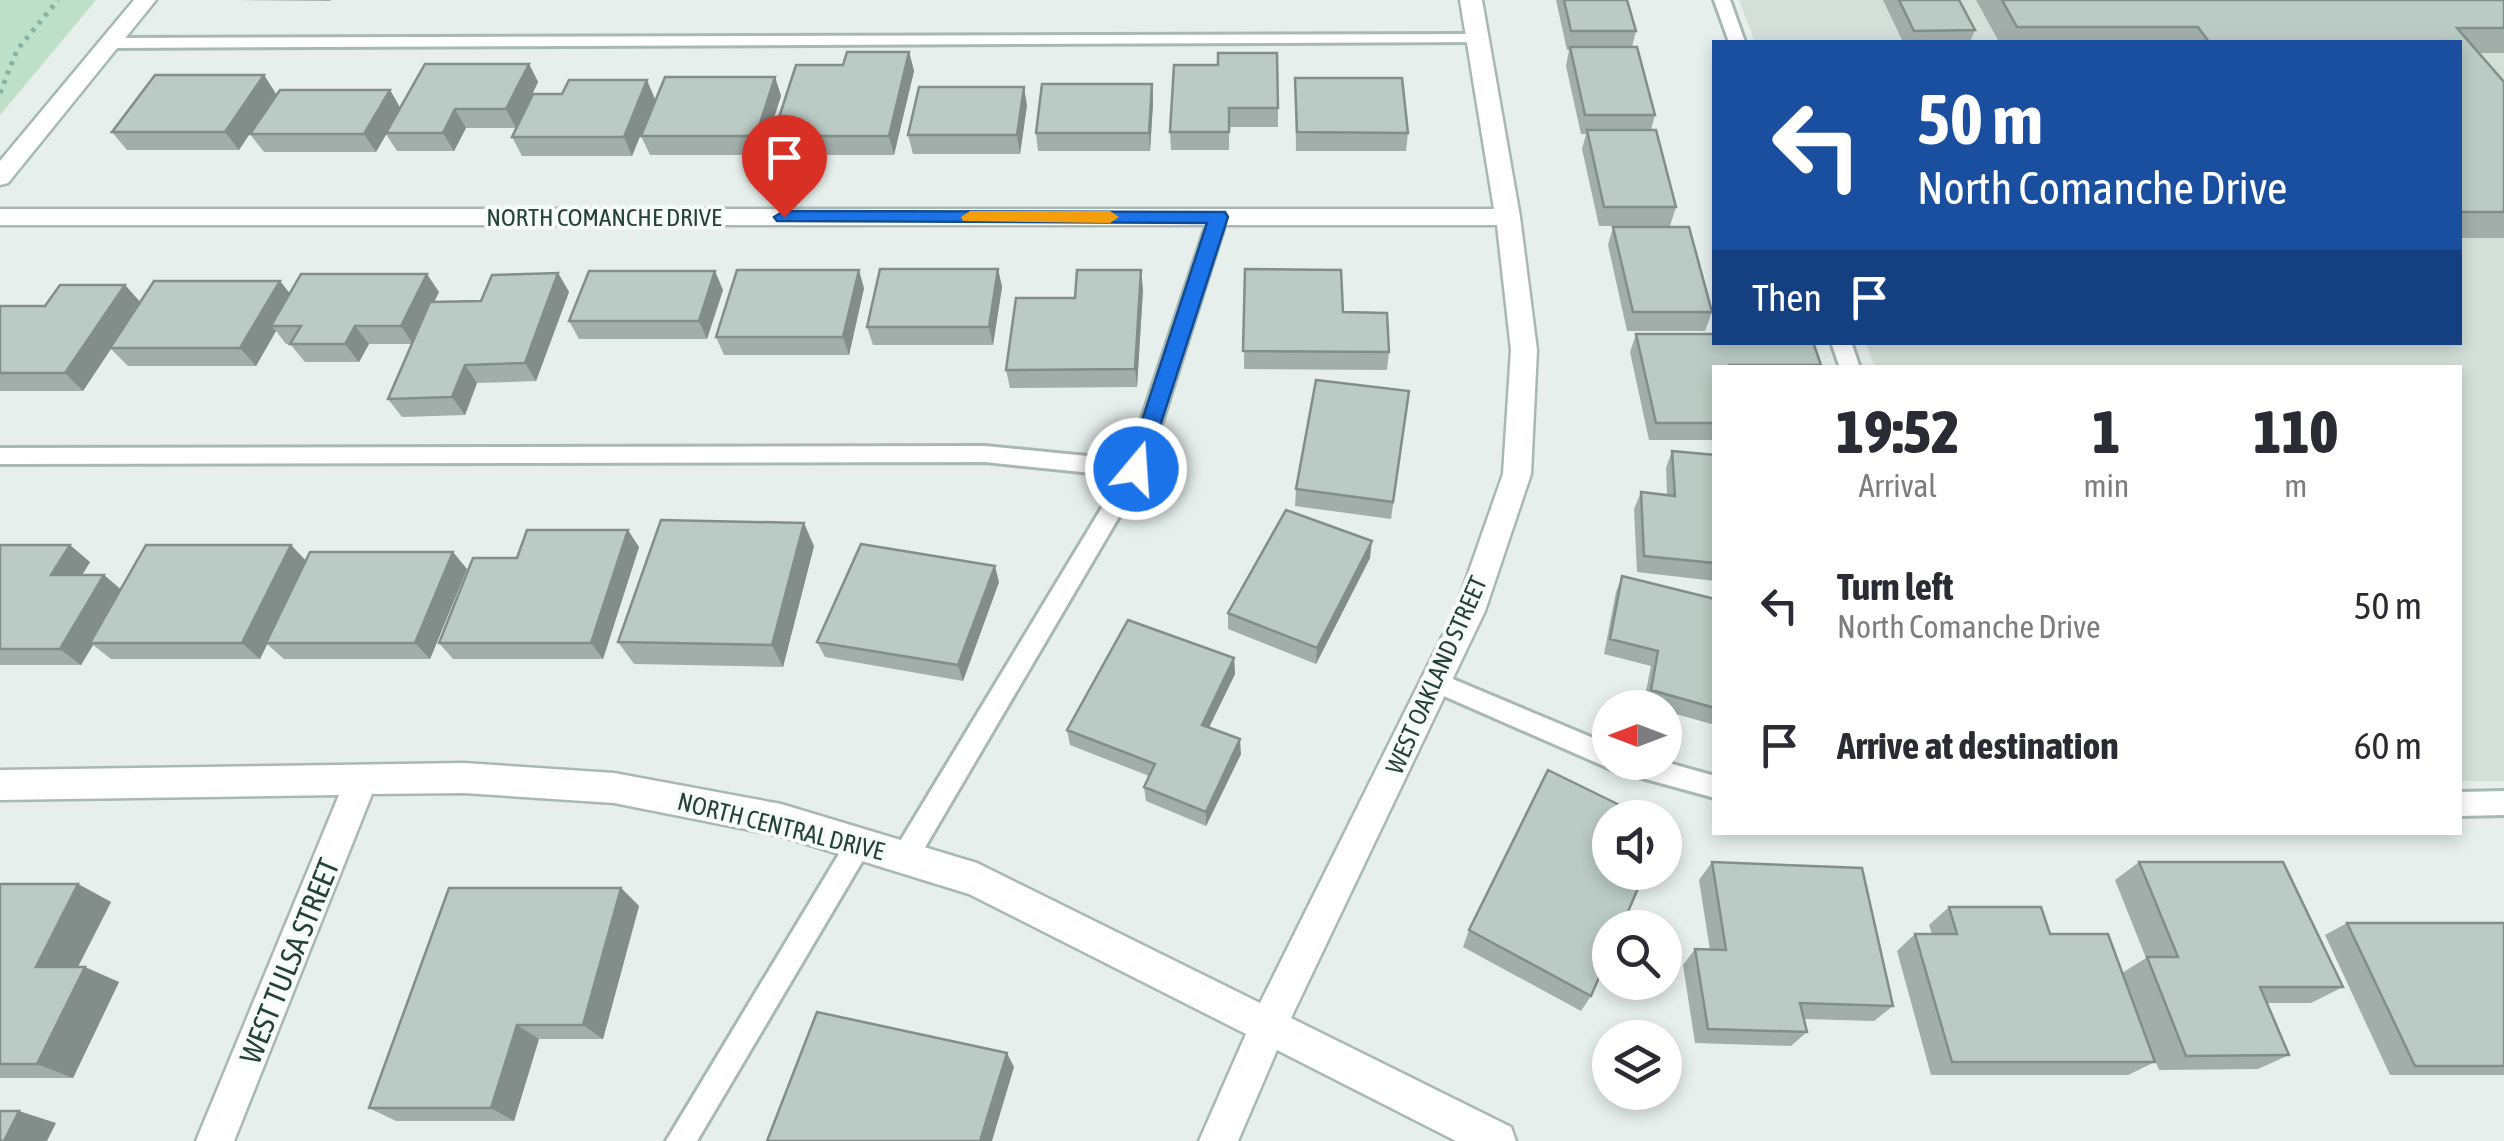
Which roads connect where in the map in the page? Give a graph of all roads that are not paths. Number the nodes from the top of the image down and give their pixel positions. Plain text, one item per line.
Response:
1 (145, 0) edge
2 (1470, 0) edge
3 (1722, 0) edge
4 (1478, 39) junction
5 (1736, 40) edge
6 (110, 43) junction
7 (0, 177) edge
8 (0, 217) edge
9 (1218, 217) junction
10 (1508, 217) junction
11 (0, 456) edge
12 (1136, 469) junction
13 (1436, 682) junction
14 (1592, 749) edge
15 (1682, 778) edge
16 (361, 781) junction
17 (0, 785) edge
18 (1712, 786) edge
19 (2504, 803) edge
20 (2462, 804) edge
21 (860, 842) junction
22 (906, 857) junction
23 (1269, 1026) junction
24 (215, 1141) edge
25 (681, 1141) edge
26 (1218, 1141) edge
27 (1497, 1141) edge

1 - 6 street
2 - 4 street, WEST OAKLAND STREET
3 - 5 lane
4 - 6 lane
4 - 10 street, WEST OAKLAND STREET
6 - 7 street
8 - 9 street, NORTH COMANCHE DRIVE
9 - 10 street, NORTH COMANCHE DRIVE
9 - 12 lane
10 - 13 street, WEST OAKLAND STREET
11 - 12 lane
12 - 22 lane
13 - 14 lane
13 - 23 street, WEST OAKLAND STREET
15 - 18 lane
16 - 17 street, NORTH CENTRAL DRIVE
16 - 21 street, NORTH CENTRAL DRIVE
16 - 24 street, WEST TULSA STREET
19 - 20 lane
21 - 22 street, NORTH CENTRAL DRIVE
21 - 25 lane
22 - 23 street, NORTH CENTRAL DRIVE
23 - 26 street, WEST OAKLAND STREET
23 - 27 street, NORTH CENTRAL DRIVE

